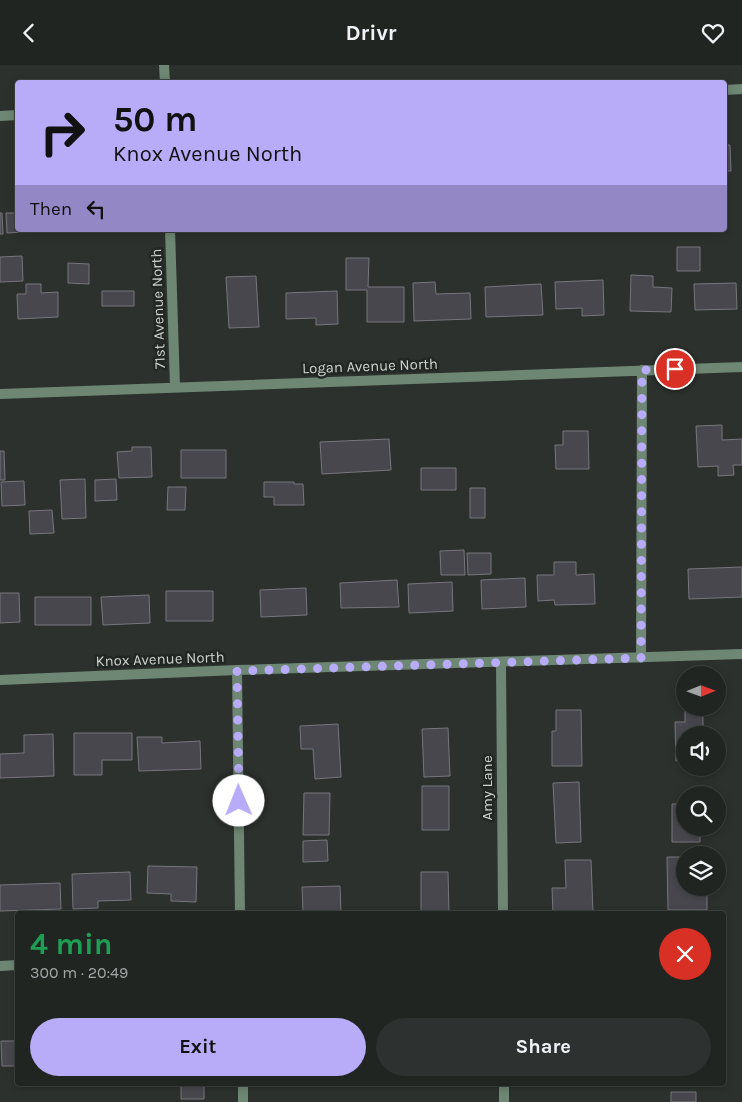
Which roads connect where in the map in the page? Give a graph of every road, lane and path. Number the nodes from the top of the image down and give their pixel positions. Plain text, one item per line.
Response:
1 (164, 65) edge
2 (165, 80) edge
3 (742, 89) edge
4 (727, 90) edge
5 (15, 115) edge
6 (0, 116) edge
7 (170, 232) edge
8 (742, 367) edge
9 (642, 370) junction
10 (175, 387) junction
11 (0, 394) edge
12 (742, 654) edge
13 (641, 658) junction
14 (501, 662) junction
15 (237, 671) junction
16 (0, 680) edge
17 (240, 911) edge
18 (503, 911) edge
19 (15, 965) edge
20 (0, 966) edge
21 (243, 1086) edge
22 (504, 1086) edge
23 (243, 1102) edge
24 (504, 1102) edge

1 - 2 street
3 - 4 street
5 - 6 street
7 - 10 street, 71st Avenue North
8 - 9 street, Logan Avenue North
9 - 10 street, Logan Avenue North
9 - 13 street
10 - 11 street, Logan Avenue North
12 - 13 street, Knox Avenue North
13 - 14 street, Knox Avenue North
14 - 15 street, Knox Avenue North
14 - 18 street, Amy Lane
15 - 16 street, Knox Avenue North
15 - 17 street
19 - 20 street
21 - 23 street
22 - 24 street

